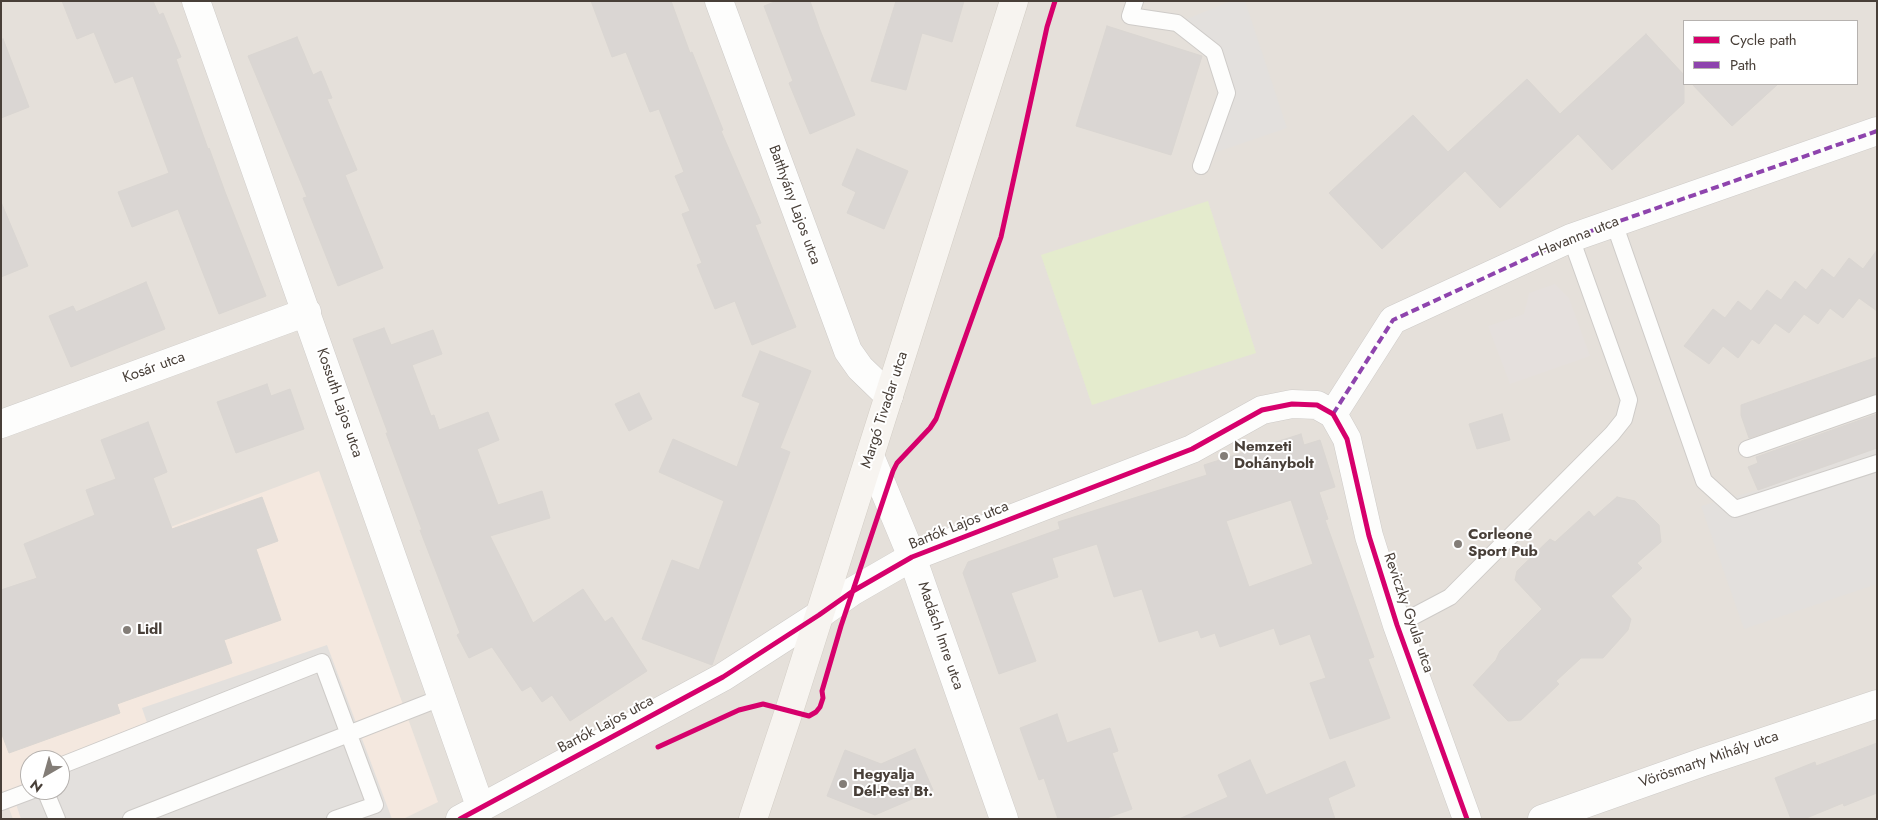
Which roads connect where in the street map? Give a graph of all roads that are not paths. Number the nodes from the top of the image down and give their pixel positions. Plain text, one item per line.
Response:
1 (196, 1) edge
2 (719, 1) edge
3 (1014, 1) edge
4 (1135, 1) edge
5 (1877, 131) edge
6 (1201, 166) dead end
7 (1614, 222) junction
8 (1571, 238) junction
9 (307, 312) junction
10 (889, 396) junction
11 (1877, 403) edge
12 (1333, 414) junction
13 (1, 424) edge
14 (1747, 449) dead end
15 (870, 456) junction
16 (1877, 463) edge
17 (912, 557) junction
18 (819, 615) junction
19 (1397, 625) junction
20 (443, 697) junction
21 (1877, 704) edge
22 (348, 735) junction
23 (70, 762) edge
24 (20, 795) edge
25 (49, 800) edge
26 (1, 802) edge
27 (470, 812) edge
28 (57, 819) edge
29 (131, 819) edge
30 (335, 819) edge
31 (753, 819) edge
32 (1004, 819) edge
33 (1467, 819) edge
34 (1542, 819) edge

1 - 9 street, Kossuth Lajos utca
2 - 10 street, Batthyány Lajos utca
3 - 10 street, Margó Tivadar utca
4 - 6 lane
5 - 7 street, Havanna utca
7 - 8 street, Havanna utca
7 - 16 lane
8 - 12 street, Havanna utca
8 - 19 lane
9 - 13 street, Kosár utca
9 - 20 street, Kossuth Lajos utca
10 - 15 street, Margó Tivadar utca
11 - 14 lane
12 - 17 street, Bartók Lajos utca
12 - 19 street, Reviczky Gyula utca
15 - 17 street, Madách Imre utca
15 - 18 street, Margó Tivadar utca
17 - 18 street, Bartók Lajos utca
17 - 32 street, Madách Imre utca
18 - 27 street, Bartók Lajos utca
18 - 31 street, Margó Tivadar utca
19 - 33 street, Reviczky Gyula utca
20 - 22 lane
20 - 27 street, Kossuth Lajos utca
21 - 34 street, Vörösmarty Mihály utca
22 - 23 lane
22 - 29 lane
22 - 30 lane
24 - 26 lane
25 - 28 lane

